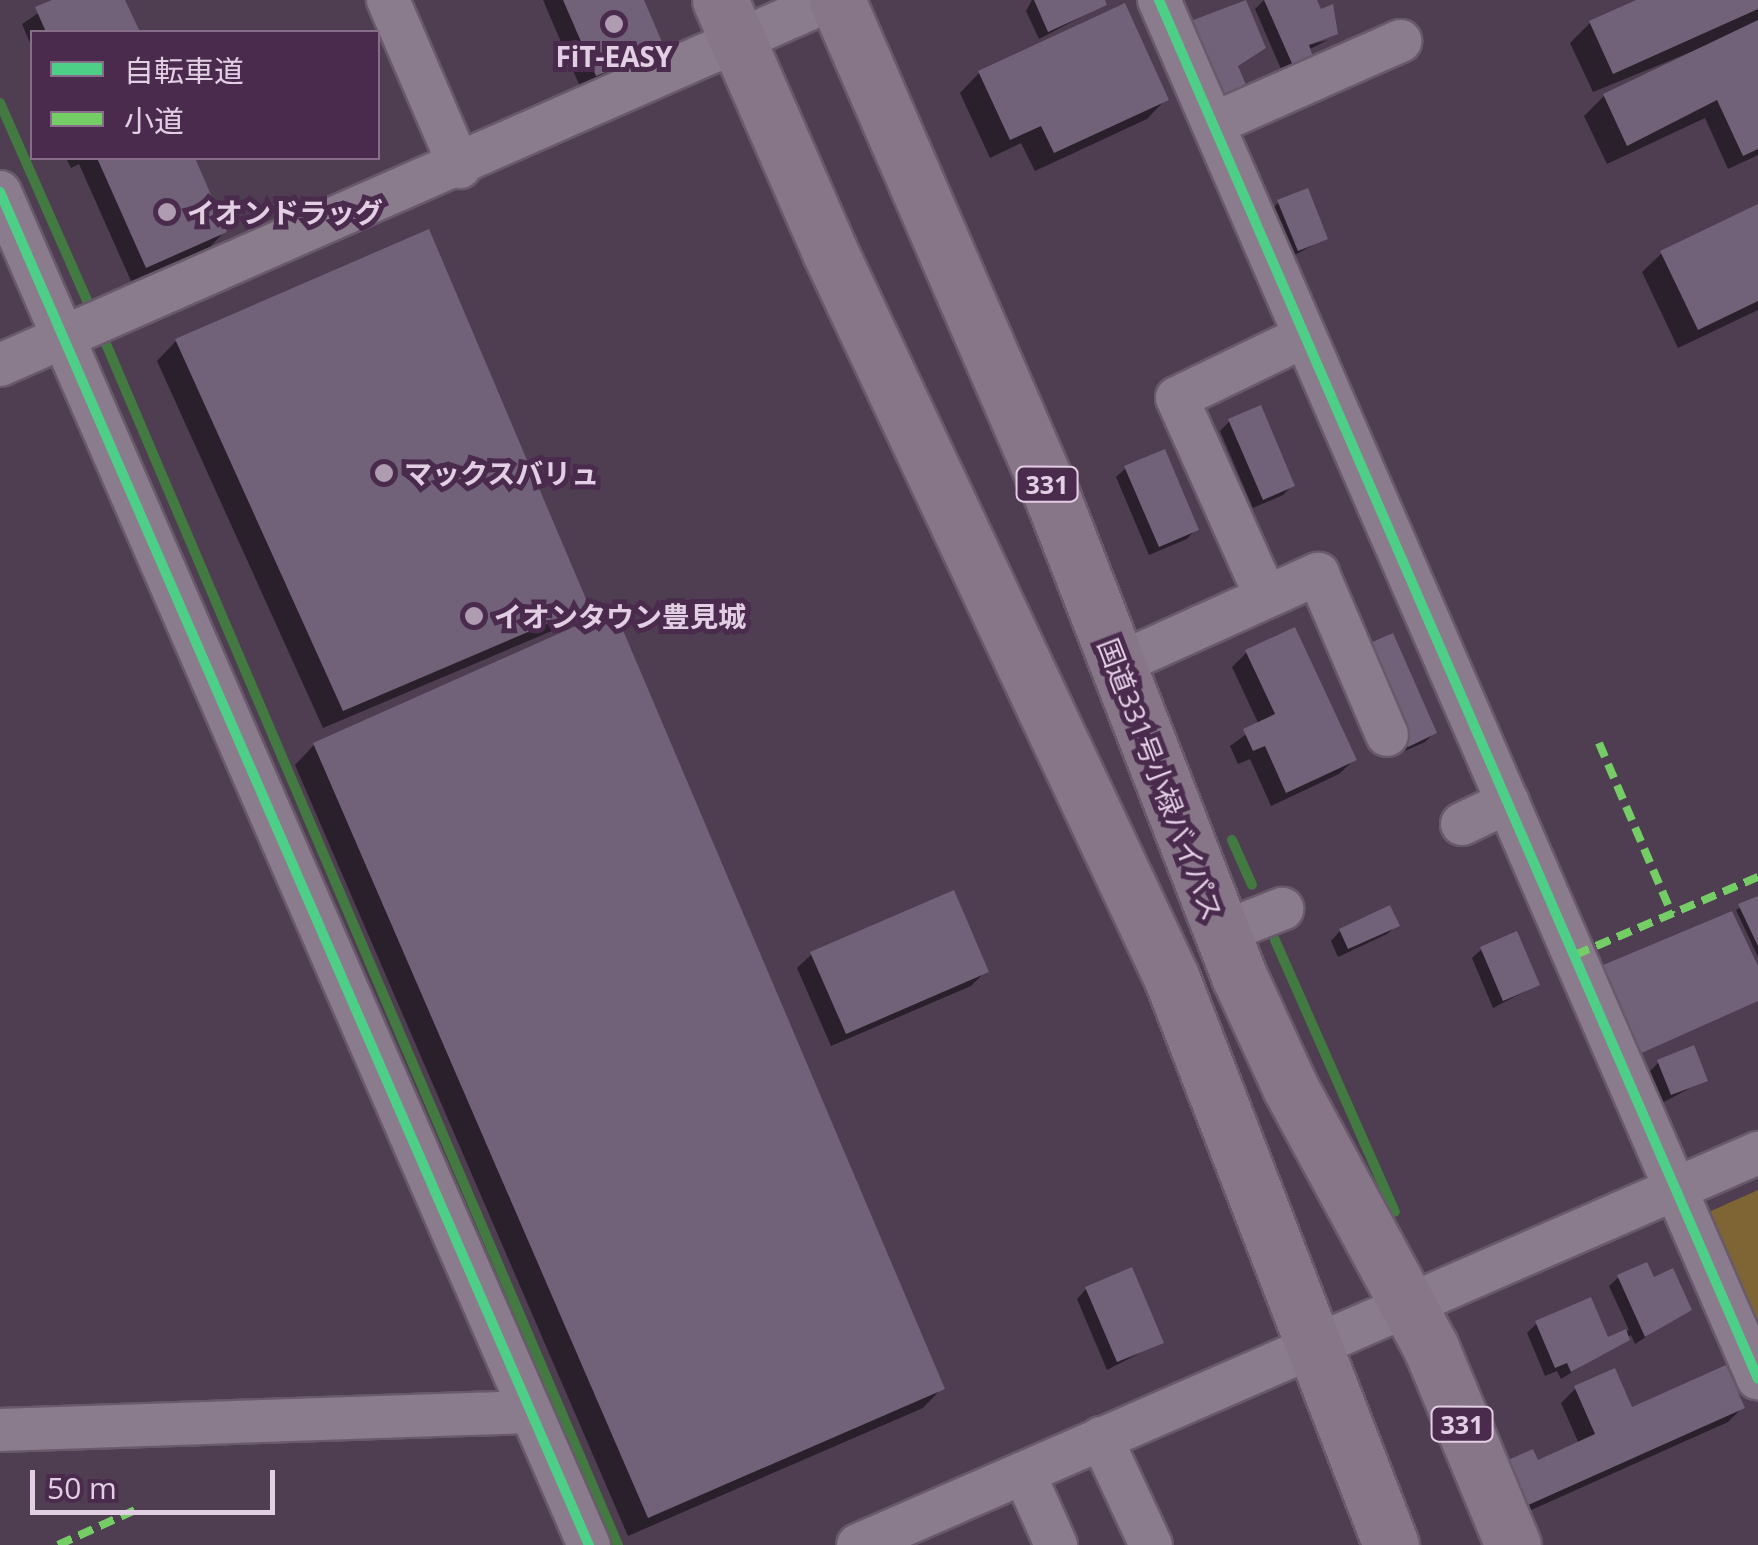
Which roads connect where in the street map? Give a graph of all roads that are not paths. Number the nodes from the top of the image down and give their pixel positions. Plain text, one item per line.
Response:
1 (388, 0) edge
2 (833, 0) edge
3 (1159, 0) edge
4 (729, 20) edge
5 (1400, 40) dead end
6 (1213, 124) junction
7 (460, 167) junction
8 (0, 192) edge
9 (66, 336) junction
10 (1306, 336) junction
11 (0, 364) edge
12 (1266, 597) junction
13 (1116, 665) junction
14 (1387, 735) dead end
15 (1508, 802) junction
16 (1462, 824) dead end
17 (1282, 908) dead end
18 (1221, 933) junction
19 (1758, 1152) edge
20 (1676, 1188) junction
21 (1409, 1305) junction
22 (1312, 1347) junction
23 (1758, 1379) edge
24 (529, 1412) junction
25 (0, 1430) edge
26 (1101, 1438) junction
27 (1024, 1473) junction
28 (588, 1545) edge
29 (858, 1545) edge
30 (1056, 1545) edge
31 (1151, 1545) edge
32 (1391, 1545) edge
33 (1513, 1545) edge

1 - 7 street
2 - 4 street
2 - 13 highway, 国道331号小禄バイパス / 331
3 - 6 street
4 - 7 street
4 - 22 highway
5 - 6 street
6 - 10 street
7 - 9 street
8 - 9 street
9 - 11 street
9 - 24 street
10 - 12 street
10 - 15 street
12 - 13 street
12 - 14 street
13 - 18 highway, 国道331号小禄バイパス / 331
15 - 16 street
15 - 20 street
17 - 18 street
18 - 21 highway, 国道331号小禄バイパス / 331
19 - 20 street
20 - 21 street
20 - 23 street
21 - 22 street
21 - 33 highway, 国道331号小禄バイパス / 331
22 - 26 street
22 - 32 highway
24 - 25 street
24 - 28 street
26 - 27 street
26 - 31 street
27 - 29 street
27 - 30 street

